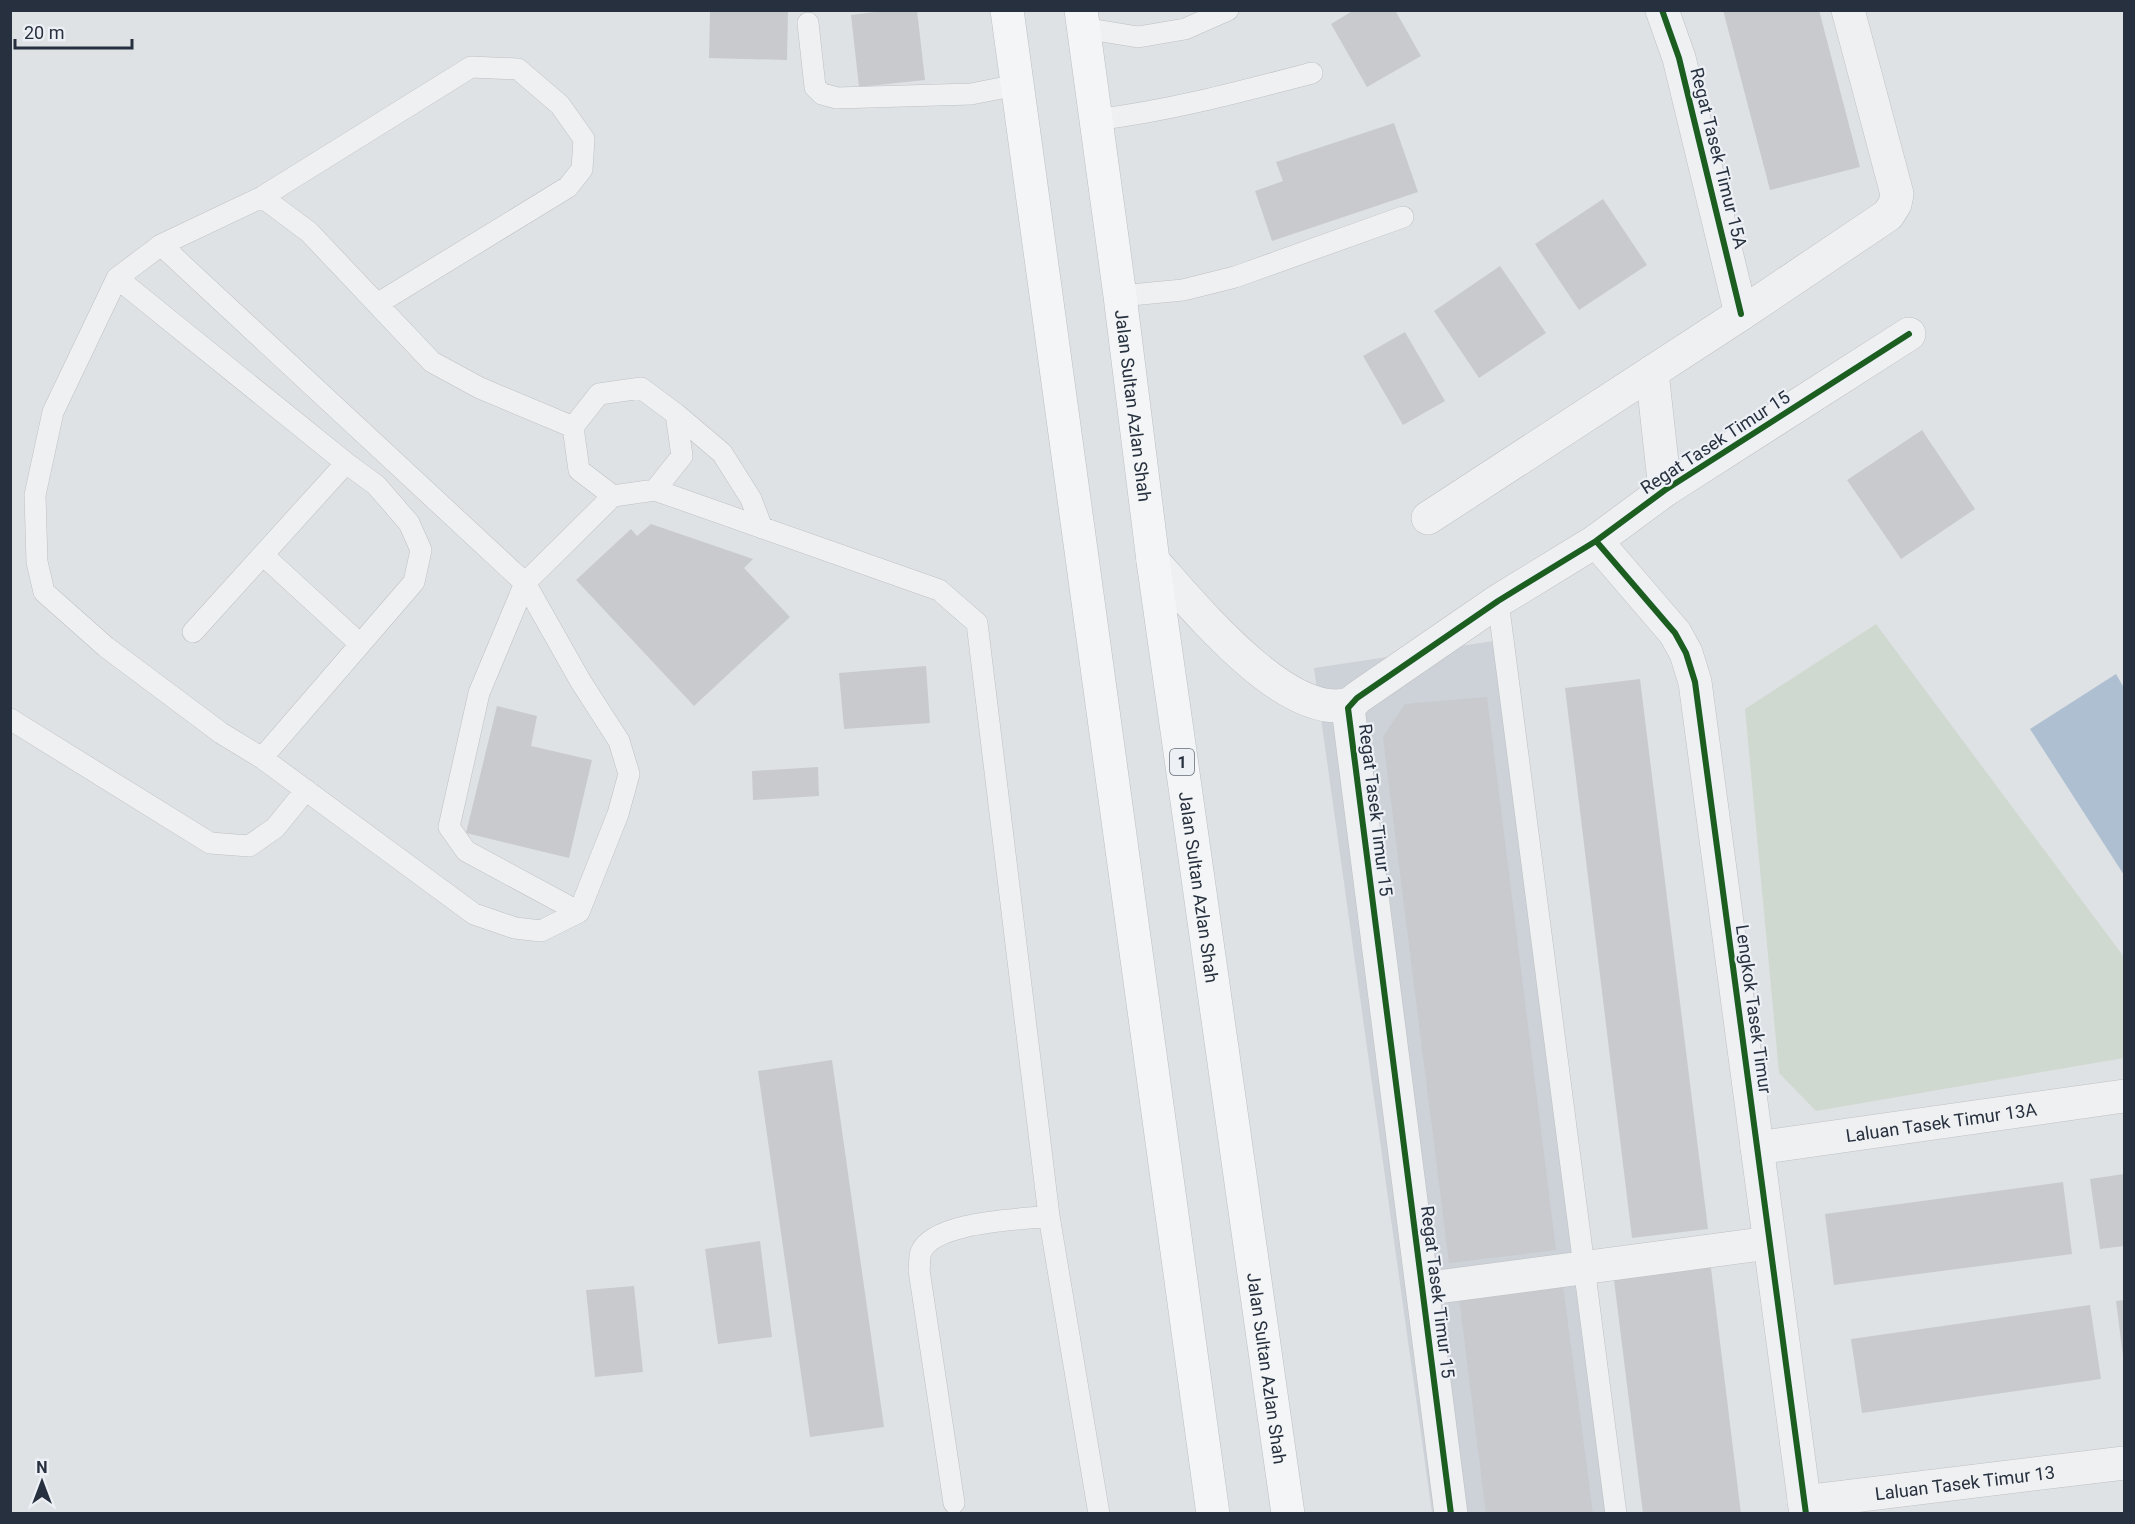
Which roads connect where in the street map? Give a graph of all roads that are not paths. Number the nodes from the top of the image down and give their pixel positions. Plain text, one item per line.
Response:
1 (1007, 10) edge
2 (1228, 10) edge
3 (1662, 10) edge
4 (1848, 10) edge
5 (1082, 19) edge
6 (808, 23) dead end
7 (1312, 73) dead end
8 (1017, 85) junction
9 (1095, 120) junction
10 (262, 197) junction
11 (1403, 218) dead end
12 (161, 245) junction
13 (117, 278) junction
14 (1120, 296) junction
15 (377, 304) junction
16 (1741, 314) junction
17 (1909, 334) dead end
18 (1652, 372) junction
19 (676, 414) junction
20 (573, 427) junction
21 (345, 464) junction
22 (655, 490) junction
23 (1665, 490) junction
24 (613, 496) junction
25 (1428, 518) dead end
26 (762, 528) junction
27 (1596, 541) junction
28 (263, 555) junction
29 (1153, 561) junction
30 (525, 583) junction
31 (1498, 601) junction
32 (193, 632) dead end
33 (360, 644) junction
34 (1350, 704) junction
35 (10, 719) edge
36 (262, 758) junction
37 (306, 790) junction
38 (579, 912) junction
39 (2124, 1095) edge
40 (1757, 1148) junction
41 (1049, 1216) junction
42 (1769, 1243) junction
43 (1584, 1267) junction
44 (1423, 1289) junction
45 (2124, 1463) edge
46 (954, 1503) dead end
47 (1805, 1508) edge
48 (1099, 1514) edge
49 (1213, 1514) edge
50 (1288, 1514) edge
51 (1451, 1514) edge
52 (1616, 1514) edge

1 - 8 main road
2 - 5 lane
3 - 16 street, Regat Tasek Timur 15A
4 - 16 street
5 - 9 main road, Jalan Sultan Azlan Shah / 1
6 - 8 lane
7 - 9 lane
8 - 49 main road
9 - 14 main road, Jalan Sultan Azlan Shah / 1
10 - 12 lane
10 - 15 lane
10 - 15 lane
11 - 14 lane
12 - 13 lane
12 - 30 lane
13 - 21 lane
13 - 36 lane
14 - 29 main road, Jalan Sultan Azlan Shah / 1
15 - 20 lane
16 - 18 street
17 - 23 street, Regat Tasek Timur 15
18 - 23 street
18 - 25 street
19 - 20 lane
19 - 22 lane
19 - 26 lane
20 - 24 lane
21 - 28 lane
21 - 33 lane
22 - 24 lane
22 - 26 lane
23 - 27 street, Regat Tasek Timur 15
24 - 30 lane
26 - 41 lane
27 - 31 street, Regat Tasek Timur 15
27 - 40 street, Lengkok Tasek Timur
28 - 32 lane
28 - 33 lane
29 - 34 street
29 - 50 main road, Jalan Sultan Azlan Shah / 1
30 - 38 lane
30 - 38 lane
31 - 34 street, Regat Tasek Timur 15
31 - 43 lane
33 - 36 lane
34 - 44 street, Regat Tasek Timur 15
35 - 37 lane
36 - 37 lane
37 - 38 lane
39 - 40 street, Laluan Tasek Timur 13A
40 - 42 street, Lengkok Tasek Timur
41 - 46 lane
41 - 48 lane
42 - 43 street
42 - 47 street, Lengkok Tasek Timur
43 - 44 street
43 - 52 lane
44 - 51 street, Regat Tasek Timur 15
45 - 47 street, Laluan Tasek Timur 13

